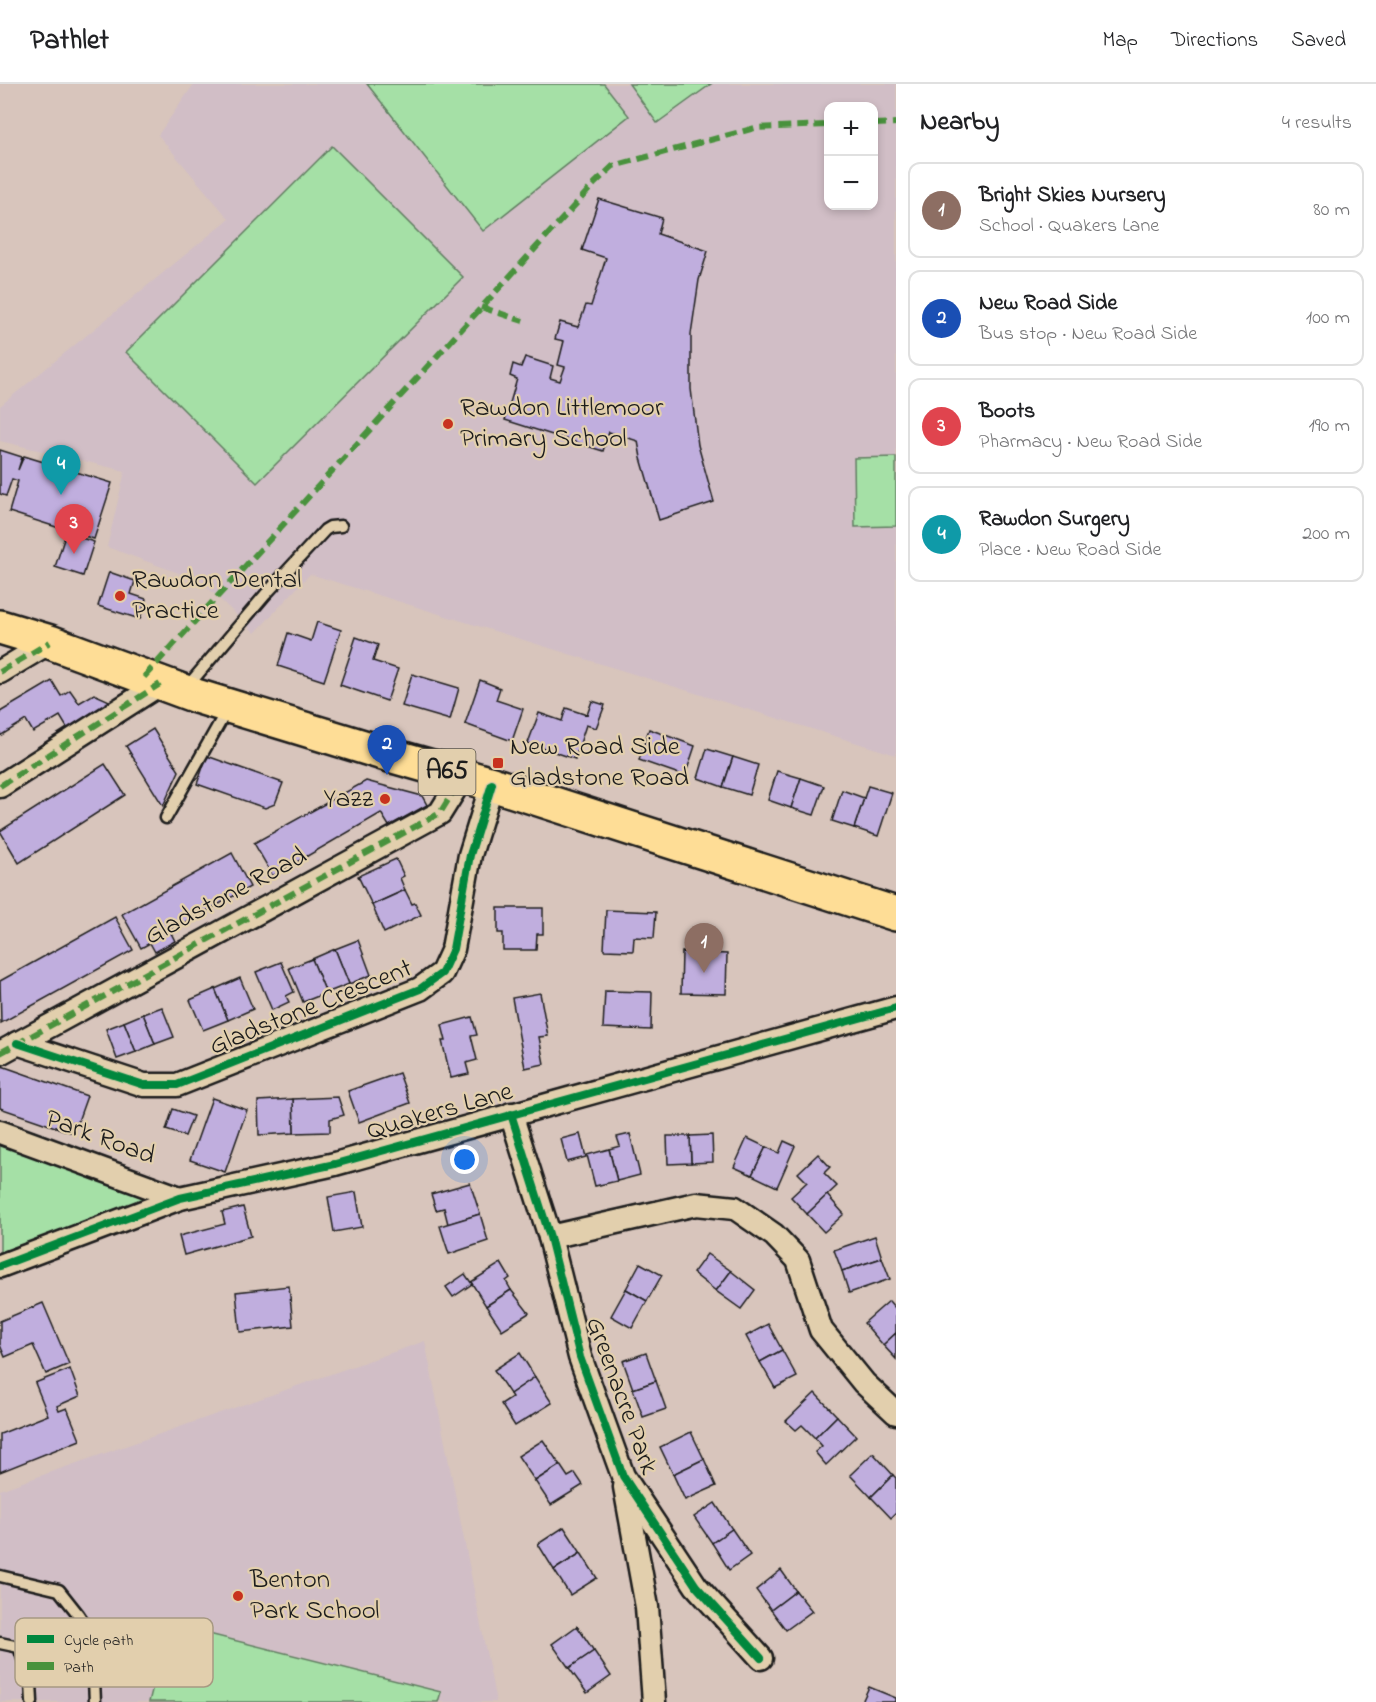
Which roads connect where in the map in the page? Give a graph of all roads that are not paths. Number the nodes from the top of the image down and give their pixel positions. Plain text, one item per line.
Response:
1 (341, 526) dead end
2 (0, 627) edge
3 (50, 642) junction
4 (0, 672) edge
5 (171, 688) junction
6 (230, 705) junction
7 (478, 780) junction
8 (0, 786) edge
9 (166, 818) dead end
10 (896, 914) edge
11 (896, 1008) edge
12 (9, 1048) edge
13 (511, 1114) junction
14 (0, 1132) edge
15 (180, 1198) junction
16 (550, 1236) junction
17 (0, 1266) edge
18 (896, 1413) edge
19 (622, 1476) junction
20 (0, 1576) edge
21 (81, 1618) edge
22 (0, 1643) edge
23 (15, 1646) edge
24 (760, 1658) dead end
25 (31, 1687) edge
26 (94, 1687) edge
27 (32, 1702) edge
28 (95, 1702) edge
29 (654, 1702) edge

1 - 5 lane
2 - 3 main road, A65
3 - 4 street
3 - 5 main road, A65
5 - 6 main road, A65
5 - 8 street
6 - 7 main road, A65
6 - 9 lane
7 - 10 main road, A65
7 - 12 street, Gladstone Road
7 - 12 street, Gladstone Crescent
11 - 13 street, Quakers Lane
13 - 15 street, Quakers Lane
13 - 16 street, Greenacre Park
14 - 15 street, Park Road
15 - 17 street, Quakers Lane
16 - 18 street
16 - 19 street, Greenacre Park
19 - 24 street, Greenacre Park
19 - 29 street, Greenacre Park
20 - 21 lane
22 - 23 lane
25 - 27 lane
26 - 28 lane

